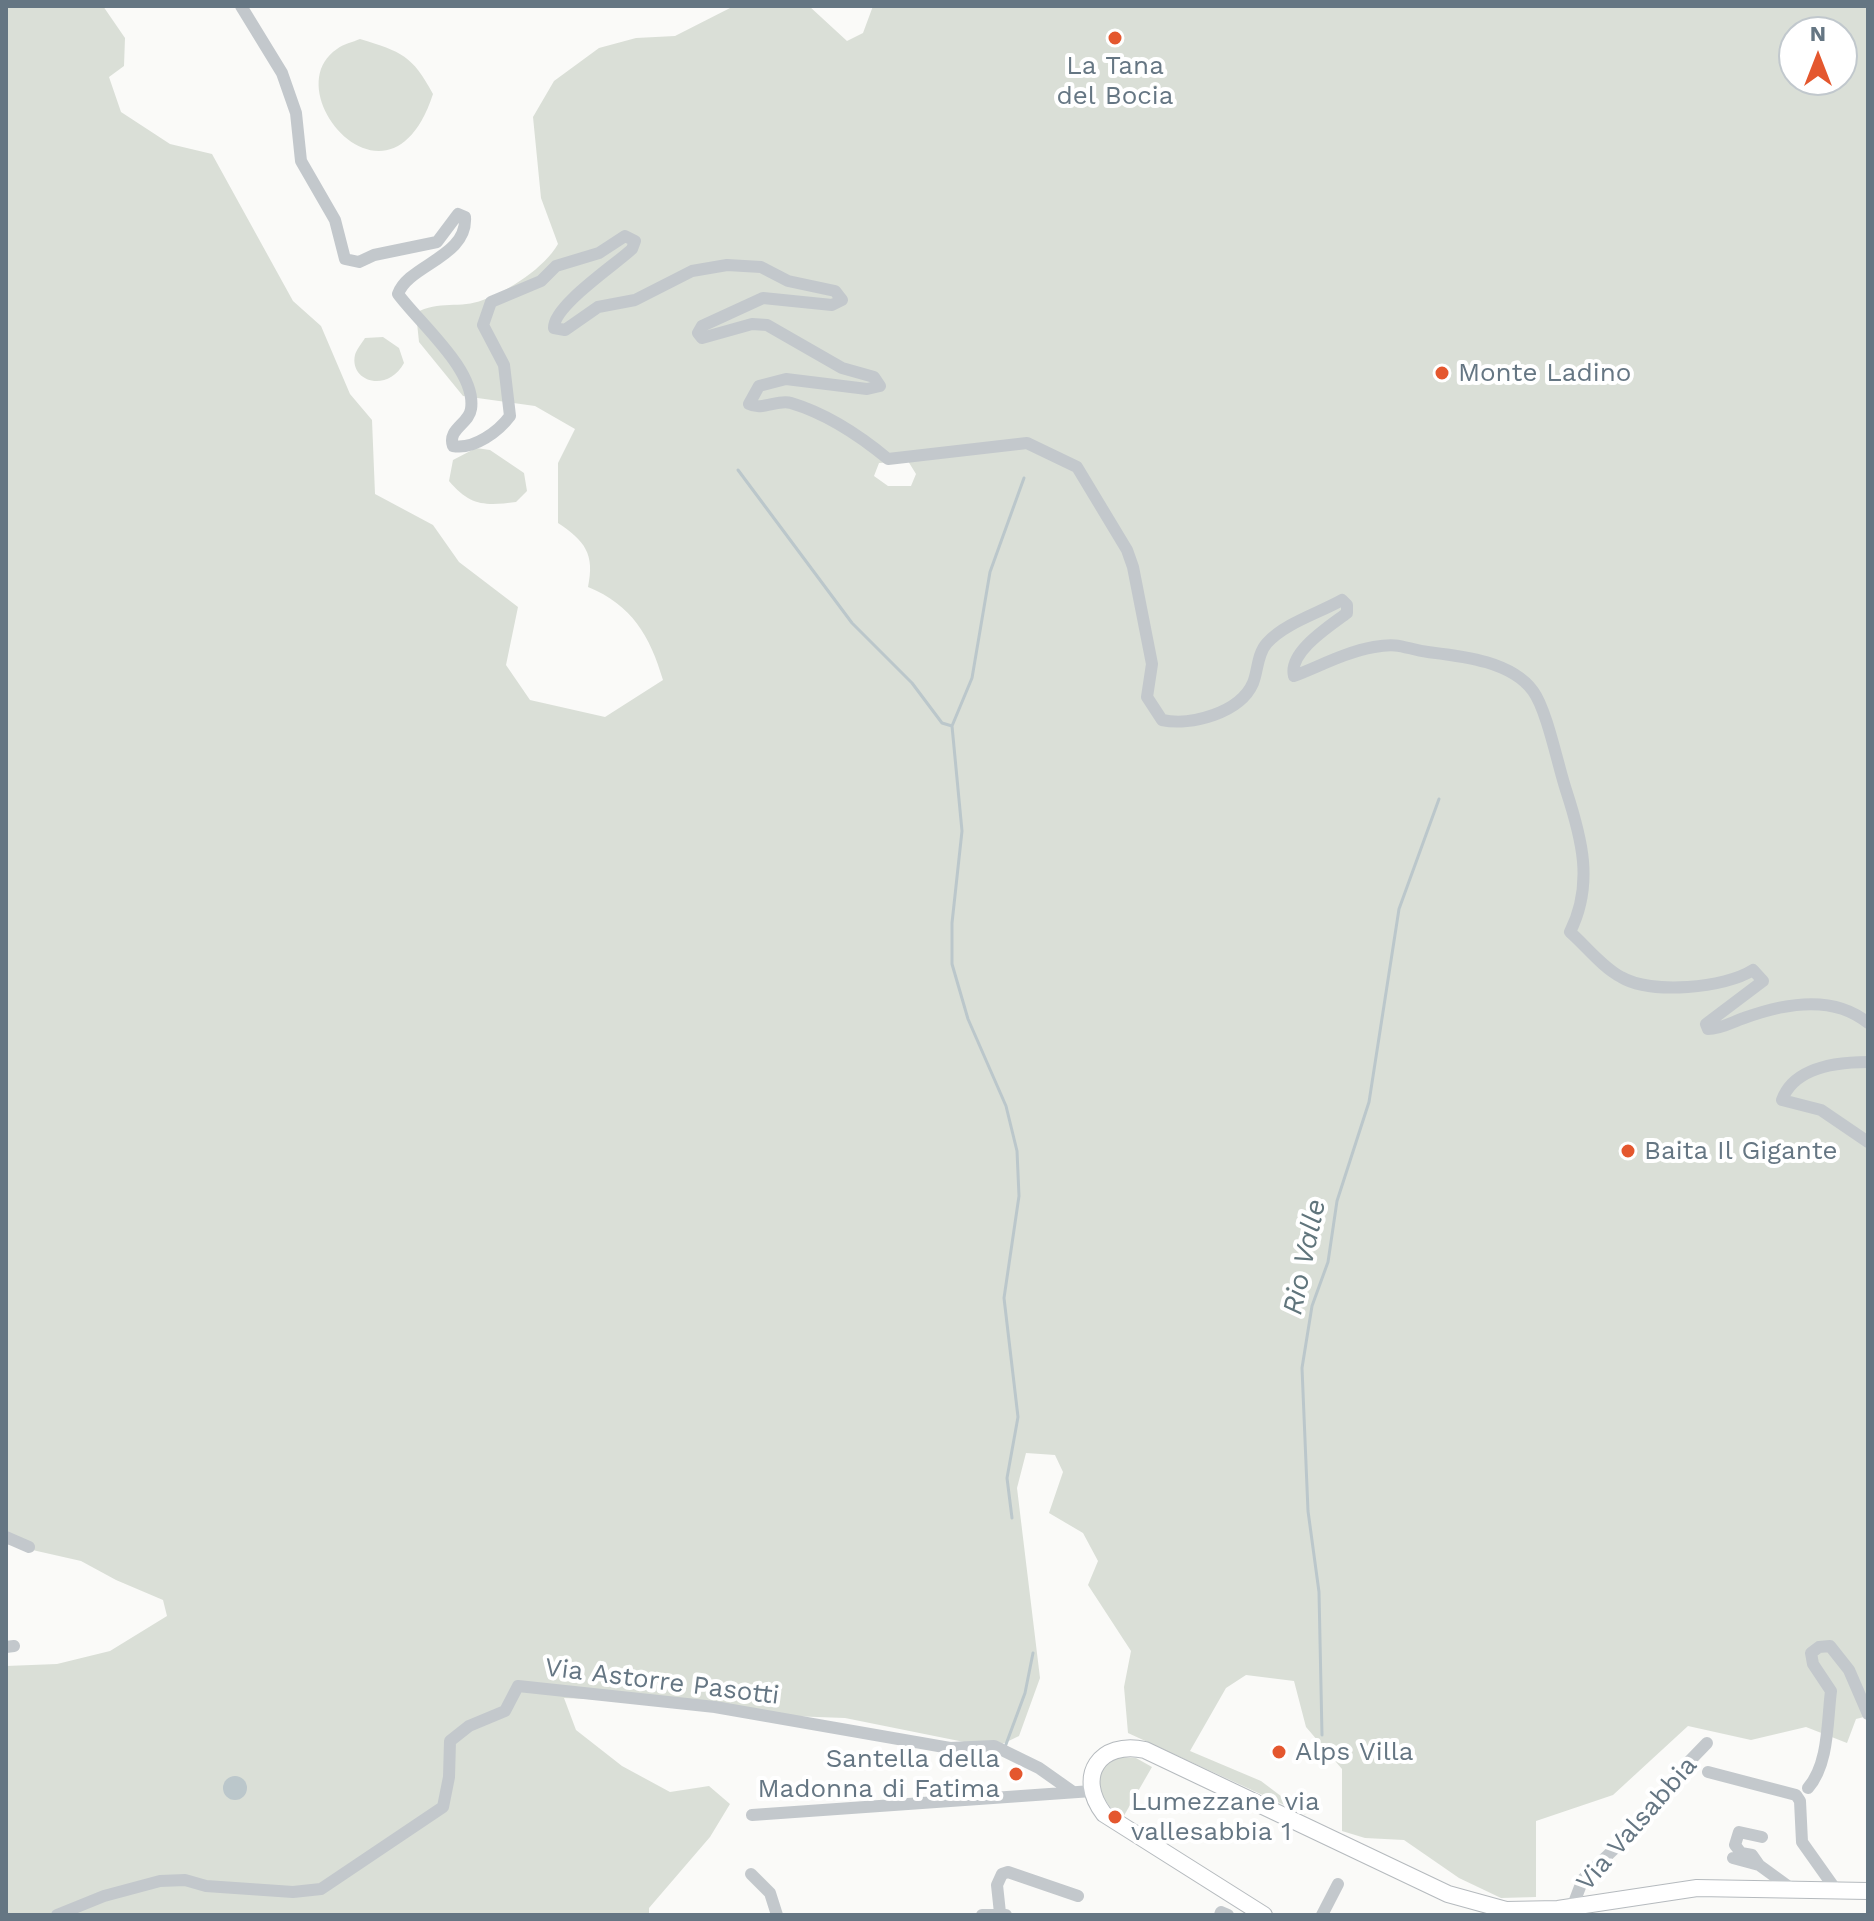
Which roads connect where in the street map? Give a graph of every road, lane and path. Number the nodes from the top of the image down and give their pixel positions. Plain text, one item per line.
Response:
1 (241, 6) edge
2 (1868, 1023) edge
3 (1868, 1062) edge
4 (1868, 1142) edge
5 (6, 1537) edge
6 (29, 1547) dead end
7 (1868, 1714) edge
8 (1707, 1743) dead end
9 (1708, 1772) dead end
10 (1809, 1774) dead end
11 (1808, 1788) junction
12 (1092, 1791) junction
13 (1073, 1792) junction
14 (752, 1815) dead end
15 (1801, 1820) junction
16 (1762, 1837) dead end
17 (1733, 1858) dead end
18 (1759, 1865) junction
19 (751, 1874) dead end
20 (1338, 1884) dead end
21 (1792, 1889) junction
22 (1836, 1890) junction
23 (1868, 1891) edge
24 (1078, 1896) dead end
25 (1572, 1908) junction
26 (1004, 1914) edge
27 (57, 1915) edge
28 (777, 1915) edge
29 (982, 1915) edge
30 (1220, 1915) edge
31 (1228, 1915) edge
32 (1264, 1915) edge
33 (1322, 1915) edge

1 - 2 street
3 - 4 street
5 - 6 street
7 - 11 street
8 - 25 street, Via Valsabbia
9 - 15 street, Via Valsabbia
10 - 11 street
11 - 15 street
12 - 13 street
12 - 25 main road, Via Valsabbia
12 - 32 main road
13 - 14 street
13 - 27 street, Via Astorre Pasotti
15 - 22 street, Via Valsabbia
16 - 18 street
17 - 18 street
18 - 21 street
19 - 28 street
20 - 33 street
21 - 22 main road, Via Valsabbia
21 - 25 main road, Via Valsabbia
22 - 23 main road, Via Valsabbia
24 - 26 street
26 - 29 street
30 - 31 street

